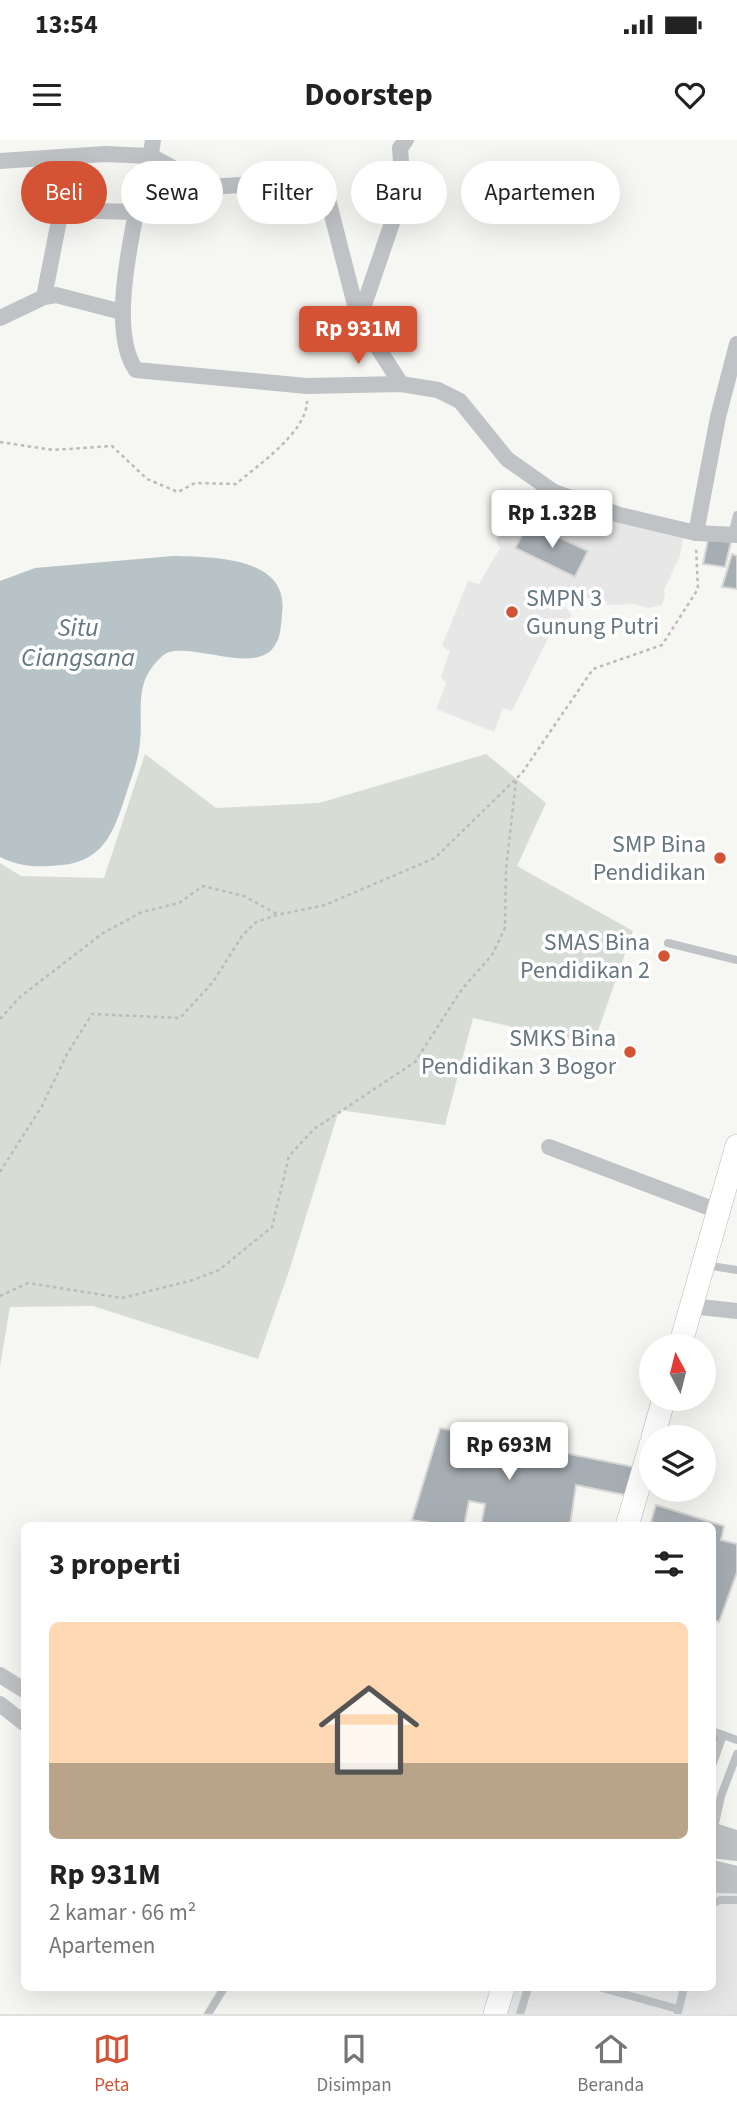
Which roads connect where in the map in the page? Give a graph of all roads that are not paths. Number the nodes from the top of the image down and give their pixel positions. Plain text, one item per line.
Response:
1 (406, 140) edge
2 (152, 148) edge
3 (57, 158) junction
4 (0, 160) edge
5 (57, 161) edge
6 (58, 224) edge
7 (134, 224) edge
8 (44, 297) junction
9 (121, 312) junction
10 (0, 318) edge
11 (371, 337) junction
12 (737, 344) edge
13 (401, 384) junction
14 (737, 515) edge
15 (696, 533) junction
16 (734, 535) edge
17 (668, 943) dead end
18 (737, 960) edge
19 (737, 1146) edge
20 (549, 1147) dead end
21 (726, 1198) edge
22 (702, 1264) junction
23 (737, 1270) edge
24 (691, 1306) junction
25 (737, 1311) edge
26 (683, 1334) edge
27 (639, 1485) edge
28 (628, 1522) edge
29 (0, 1675) edge
30 (21, 1688) edge
31 (0, 1704) edge
32 (21, 1721) edge
33 (716, 1732) edge
34 (723, 1735) junction
35 (737, 1741) edge
36 (737, 1754) edge
37 (716, 1755) edge
38 (717, 1795) edge
39 (716, 1834) edge
40 (737, 1841) edge
41 (716, 1850) edge
42 (737, 1853) edge
43 (716, 1869) edge
44 (737, 1874) edge
45 (716, 1882) edge
46 (737, 1883) edge
47 (737, 1900) edge
48 (716, 1902) edge
49 (222, 1991) edge
50 (502, 1991) edge
51 (527, 1991) edge
52 (611, 1991) edge
53 (683, 1991) edge
54 (678, 2012) edge
55 (208, 2014) edge
56 (495, 2014) edge
57 (520, 2014) edge

1 - 11 street
2 - 3 street
2 - 11 street
3 - 4 street
3 - 5 street
6 - 8 street
7 - 9 street
8 - 9 street
8 - 10 street
9 - 13 street
11 - 13 street
12 - 15 street
13 - 15 street
14 - 16 lane
15 - 16 street
17 - 18 lane
19 - 21 main road
20 - 21 street
21 - 22 main road
22 - 23 lane
22 - 24 main road
24 - 25 street
24 - 26 main road
27 - 28 main road
29 - 30 street
31 - 32 street
33 - 34 lane
34 - 35 lane
34 - 37 lane
36 - 38 lane
39 - 40 street
41 - 42 street
43 - 44 street
45 - 46 street
47 - 48 lane
49 - 55 lane
50 - 56 main road
51 - 57 lane
52 - 54 lane
53 - 54 lane

